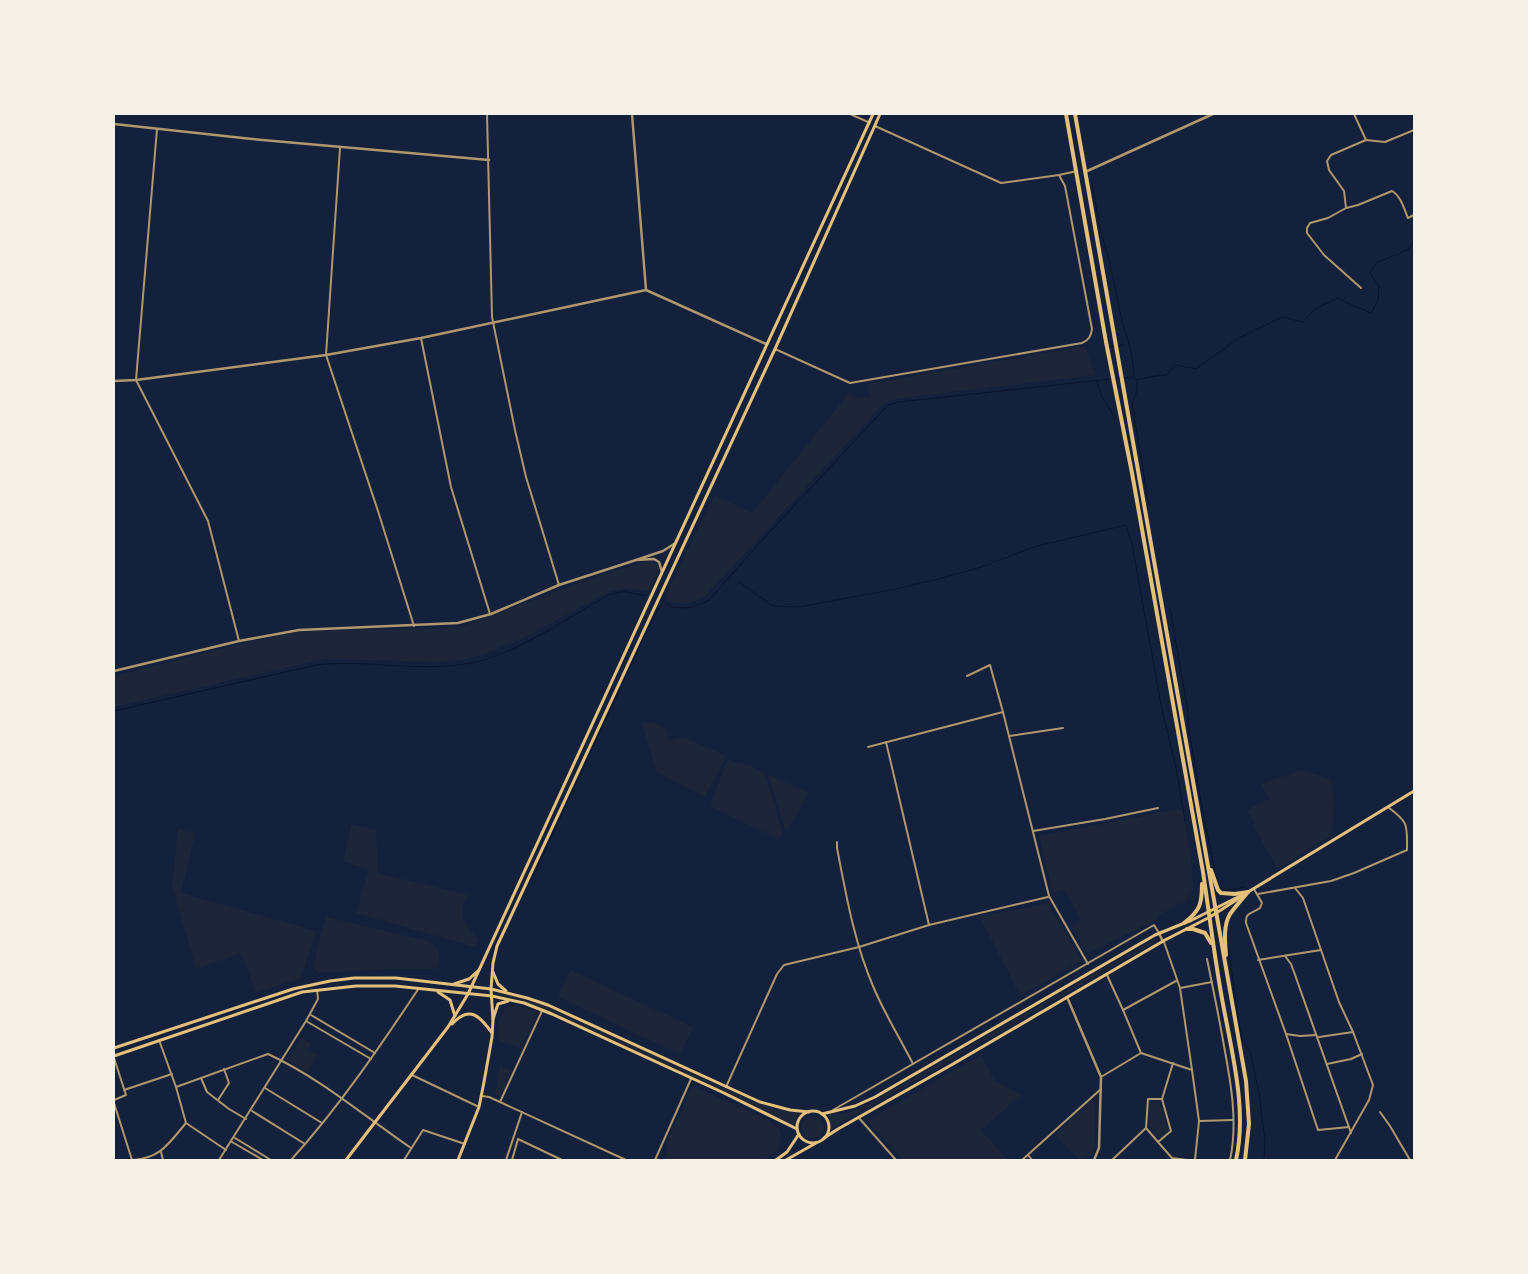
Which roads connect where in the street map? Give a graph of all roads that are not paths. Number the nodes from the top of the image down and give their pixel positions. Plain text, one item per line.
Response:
1 (487, 114) edge
2 (632, 114) edge
3 (850, 114) edge
4 (873, 114) edge
5 (880, 114) edge
6 (1066, 114) edge
7 (1075, 114) edge
8 (1213, 114) edge
9 (1354, 114) edge
10 (869, 122) junction
11 (114, 124) edge
12 (875, 126) junction
13 (157, 129) junction
14 (1414, 130) edge
15 (1366, 140) junction
16 (340, 146) junction
17 (489, 160) junction
18 (1076, 171) junction
19 (1085, 172) junction
20 (1059, 176) junction
21 (1346, 208) junction
22 (1414, 215) edge
23 (1361, 288) dead end
24 (646, 290) junction
25 (493, 322) junction
26 (421, 338) junction
27 (766, 344) junction
28 (775, 349) junction
29 (326, 355) junction
30 (136, 380) junction
31 (114, 381) edge
32 (676, 543) junction
33 (636, 560) junction
34 (662, 572) junction
35 (559, 585) junction
36 (491, 614) junction
37 (414, 626) junction
38 (238, 641) junction
39 (114, 671) edge
40 (968, 676) dead end
41 (1003, 712) junction
42 (1063, 728) dead end
43 (1009, 736) junction
44 (886, 742) junction
45 (868, 747) dead end
46 (1414, 791) edge
47 (1388, 807) junction
48 (1158, 808) dead end
49 (1033, 831) junction
50 (838, 842) dead end
51 (1207, 859) junction
52 (1203, 872) junction
53 (1254, 888) junction
54 (1295, 888) junction
55 (1248, 892) junction
56 (1257, 894) junction
57 (1049, 896) junction
58 (1216, 908) junction
59 (1217, 913) junction
60 (1209, 915) junction
61 (1184, 923) junction
62 (929, 925) junction
63 (1187, 929) junction
64 (1159, 933) junction
65 (1164, 941) junction
66 (859, 947) junction
67 (1213, 947) junction
68 (1322, 950) junction
69 (1285, 956) junction
70 (1207, 959) dead end
71 (1258, 960) junction
72 (1088, 964) junction
73 (493, 969) junction
74 (479, 970) junction
75 (1226, 973) junction
76 (1107, 975) junction
77 (381, 978) junction
78 (1177, 980) junction
79 (1212, 982) junction
80 (315, 983) junction
81 (452, 984) junction
82 (380, 985) junction
83 (471, 987) junction
84 (418, 988) junction
85 (1180, 988) junction
86 (491, 989) junction
87 (317, 990) junction
88 (436, 990) junction
89 (508, 993) junction
90 (468, 994) junction
91 (492, 996) junction
92 (1067, 997) junction
93 (512, 1001) junction
94 (542, 1010) junction
95 (1124, 1010) junction
96 (310, 1014) junction
97 (455, 1016) junction
98 (493, 1020) junction
99 (306, 1021) junction
100 (448, 1027) junction
101 (1353, 1032) junction
102 (492, 1033) junction
103 (1286, 1034) junction
104 (1317, 1036) junction
105 (159, 1040) junction
106 (114, 1048) edge
107 (375, 1053) junction
108 (1140, 1053) junction
109 (1362, 1054) junction
110 (114, 1057) edge
111 (281, 1060) junction
112 (371, 1060) junction
113 (1173, 1063) junction
114 (913, 1064) junction
115 (1327, 1064) junction
116 (224, 1069) junction
117 (1192, 1070) junction
118 (172, 1074) junction
119 (412, 1075) junction
120 (201, 1078) junction
121 (691, 1078) junction
122 (1101, 1078) junction
123 (176, 1086) junction
124 (726, 1087) junction
125 (265, 1088) junction
126 (1101, 1089) junction
127 (124, 1090) junction
128 (482, 1096) junction
129 (342, 1098) junction
130 (1162, 1099) junction
131 (114, 1101) edge
132 (217, 1101) junction
133 (500, 1102) junction
134 (479, 1107) junction
135 (251, 1110) junction
136 (522, 1112) junction
137 (809, 1112) junction
138 (1380, 1112) dead end
139 (828, 1113) junction
140 (822, 1114) junction
141 (859, 1118) junction
142 (246, 1119) junction
143 (1233, 1120) junction
144 (1199, 1121) junction
145 (186, 1123) junction
146 (322, 1123) junction
147 (375, 1123) junction
148 (1349, 1127) junction
149 (1146, 1128) junction
150 (798, 1132) junction
151 (1351, 1133) junction
152 (234, 1138) junction
153 (824, 1138) junction
154 (232, 1142) junction
155 (1158, 1142) junction
156 (817, 1143) junction
157 (305, 1144) junction
158 (465, 1144) junction
159 (411, 1148) junction
160 (226, 1150) junction
161 (161, 1152) junction
162 (1028, 1155) junction
163 (1408, 1157) junction
164 (133, 1160) edge
165 (163, 1160) edge
166 (219, 1160) edge
167 (263, 1160) edge
168 (271, 1160) edge
169 (290, 1160) edge
170 (346, 1160) edge
171 (404, 1160) edge
172 (458, 1160) edge
173 (506, 1160) edge
174 (512, 1160) edge
175 (562, 1160) edge
176 (626, 1160) edge
177 (654, 1160) edge
178 (776, 1160) edge
179 (786, 1160) edge
180 (896, 1160) edge
181 (1022, 1160) edge
182 (1032, 1160) edge
183 (1096, 1160) edge
184 (1111, 1160) edge
185 (1187, 1160) edge
186 (1195, 1160) edge
187 (1230, 1160) edge
188 (1236, 1160) edge
189 (1245, 1160) edge
190 (1335, 1160) edge
191 (1406, 1160) edge
192 (1410, 1160) edge

1 - 17 street
2 - 24 street
3 - 10 street
4 - 10 main road
5 - 12 main road
6 - 18 highway
7 - 19 highway
8 - 19 street
9 - 15 street
10 - 27 main road
11 - 13 street
12 - 20 street
12 - 28 main road
13 - 16 street
13 - 30 street
14 - 15 street
15 - 21 street
16 - 17 street
16 - 29 street
17 - 25 street
18 - 20 street
18 - 52 highway
19 - 51 highway
20 - 28 street
21 - 22 street
21 - 23 street
24 - 25 street
24 - 27 street
25 - 26 street
25 - 35 street
26 - 29 street
26 - 36 street
27 - 32 main road
28 - 73 main road
29 - 30 street
29 - 37 street
30 - 31 street
30 - 38 street
32 - 33 street
32 - 34 main road
33 - 34 street
33 - 35 street
34 - 74 main road
35 - 36 street
36 - 37 street
37 - 38 street
38 - 39 street
40 - 41 street
41 - 43 street
41 - 44 street
42 - 43 street
43 - 49 street
44 - 45 street
44 - 62 street
46 - 47 main road
47 - 53 main road
47 - 54 street
48 - 49 street
49 - 57 street
50 - 66 street
51 - 55 highway
51 - 58 highway
52 - 60 highway
52 - 61 highway
53 - 55 main road
53 - 56 street
54 - 56 street
54 - 68 street
55 - 58 main road
55 - 59 main road
55 - 75 highway
56 - 71 street
57 - 62 street
57 - 72 street
58 - 59 highway
58 - 60 main road
59 - 60 main road
59 - 75 highway
60 - 61 main road
60 - 63 main road
60 - 67 highway
61 - 64 main road
62 - 66 street
63 - 65 main road
63 - 67 highway
64 - 65 street
64 - 72 street
64 - 139 main road
65 - 76 main road
65 - 78 street
66 - 114 street
66 - 124 street
67 - 188 highway
68 - 69 street
68 - 101 street
69 - 71 street
69 - 104 street
70 - 79 street
71 - 103 street
72 - 114 street
73 - 86 main road
73 - 89 main road
74 - 81 main road
74 - 83 main road
75 - 189 highway
76 - 92 main road
76 - 95 street
77 - 80 main road
77 - 81 main road
77 - 82 main road
78 - 85 street
78 - 95 street
79 - 85 street
79 - 143 street
80 - 87 main road
80 - 106 main road
81 - 83 main road
82 - 84 main road
82 - 87 main road
83 - 86 main road
83 - 90 main road
84 - 88 main road
84 - 107 street
85 - 117 street
86 - 89 main road
86 - 91 main road
87 - 96 street
87 - 105 main road
88 - 90 main road
88 - 97 main road
89 - 124 main road
90 - 91 main road
90 - 97 main road
91 - 93 main road
91 - 98 main road
92 - 122 street
92 - 141 main road
93 - 94 main road
93 - 98 main road
94 - 121 main road
94 - 133 street
95 - 108 street
96 - 99 street
96 - 107 street
97 - 100 main road
98 - 102 main road
99 - 111 street
99 - 112 street
100 - 102 main road
100 - 119 main road
101 - 104 street
101 - 109 street
102 - 128 main road
103 - 104 street
103 - 148 street
104 - 115 street
105 - 110 main road
105 - 118 street
107 - 112 street
108 - 113 street
108 - 122 street
109 - 115 street
109 - 151 street
110 - 127 street
111 - 116 street
111 - 125 street
111 - 129 street
112 - 129 street
113 - 117 street
113 - 130 street
114 - 139 street
115 - 148 street
116 - 120 street
116 - 132 street
117 - 144 street
118 - 123 street
118 - 127 street
119 - 134 street
119 - 147 main road
120 - 123 street
120 - 132 street
121 - 150 main road
121 - 177 street
122 - 126 street
123 - 145 street
124 - 137 main road
125 - 135 street
125 - 146 street
126 - 162 street
126 - 183 street
127 - 131 street
128 - 133 street
128 - 134 main road
129 - 146 street
129 - 147 street
130 - 149 street
130 - 155 street
131 - 164 street
132 - 142 street
133 - 136 street
134 - 158 main road
135 - 142 street
135 - 157 street
136 - 173 street
136 - 176 street
137 - 140 main road
137 - 150 main road
138 - 163 street
139 - 140 main road
140 - 153 main road
141 - 153 main road
141 - 180 street
142 - 152 street
143 - 144 street
143 - 187 street
144 - 186 street
145 - 160 street
145 - 161 street
146 - 157 street
147 - 159 street
147 - 170 main road
148 - 151 street
149 - 155 street
149 - 184 street
150 - 156 main road
150 - 178 main road
151 - 190 street
152 - 154 street
152 - 168 street
153 - 156 main road
154 - 160 street
154 - 167 street
155 - 185 street
156 - 179 main road
157 - 169 street
158 - 159 street
158 - 172 main road
159 - 171 street
160 - 166 street
161 - 164 street
161 - 165 street
162 - 181 street
162 - 182 street
163 - 191 street
163 - 192 street
174 - 175 street

